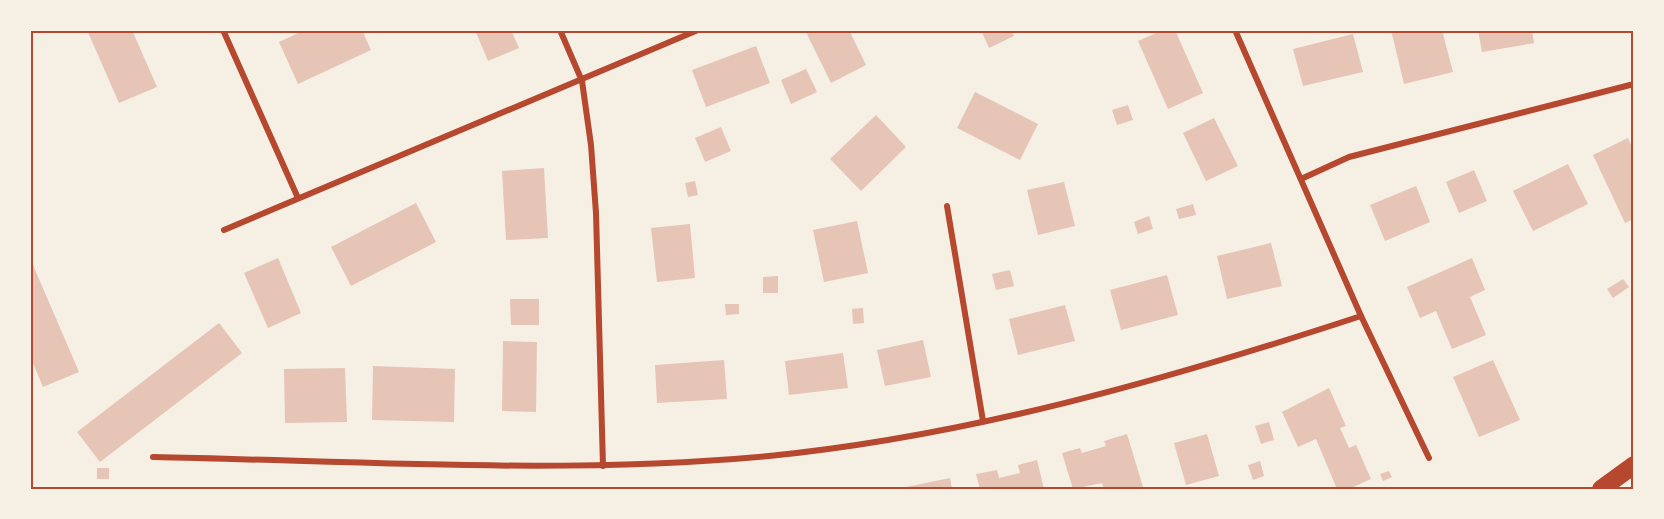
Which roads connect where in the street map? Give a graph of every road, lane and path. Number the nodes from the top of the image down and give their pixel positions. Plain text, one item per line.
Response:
1 (223, 30) edge
2 (560, 30) edge
3 (698, 30) edge
4 (1235, 30) edge
5 (582, 81) junction
6 (1634, 84) edge
7 (1301, 179) junction
8 (298, 198) junction
9 (947, 206) dead end
10 (224, 230) dead end
11 (1361, 316) junction
12 (983, 420) junction
13 (153, 457) dead end
14 (1429, 458) dead end
15 (1634, 465) edge
16 (603, 466) junction
17 (1601, 489) edge

1 - 8 street
2 - 5 street
3 - 5 street
4 - 7 street
5 - 8 street
5 - 16 street
6 - 7 street
7 - 11 street
8 - 10 street
9 - 12 street
11 - 12 street
11 - 14 street
12 - 16 street
13 - 16 street
15 - 17 highway

